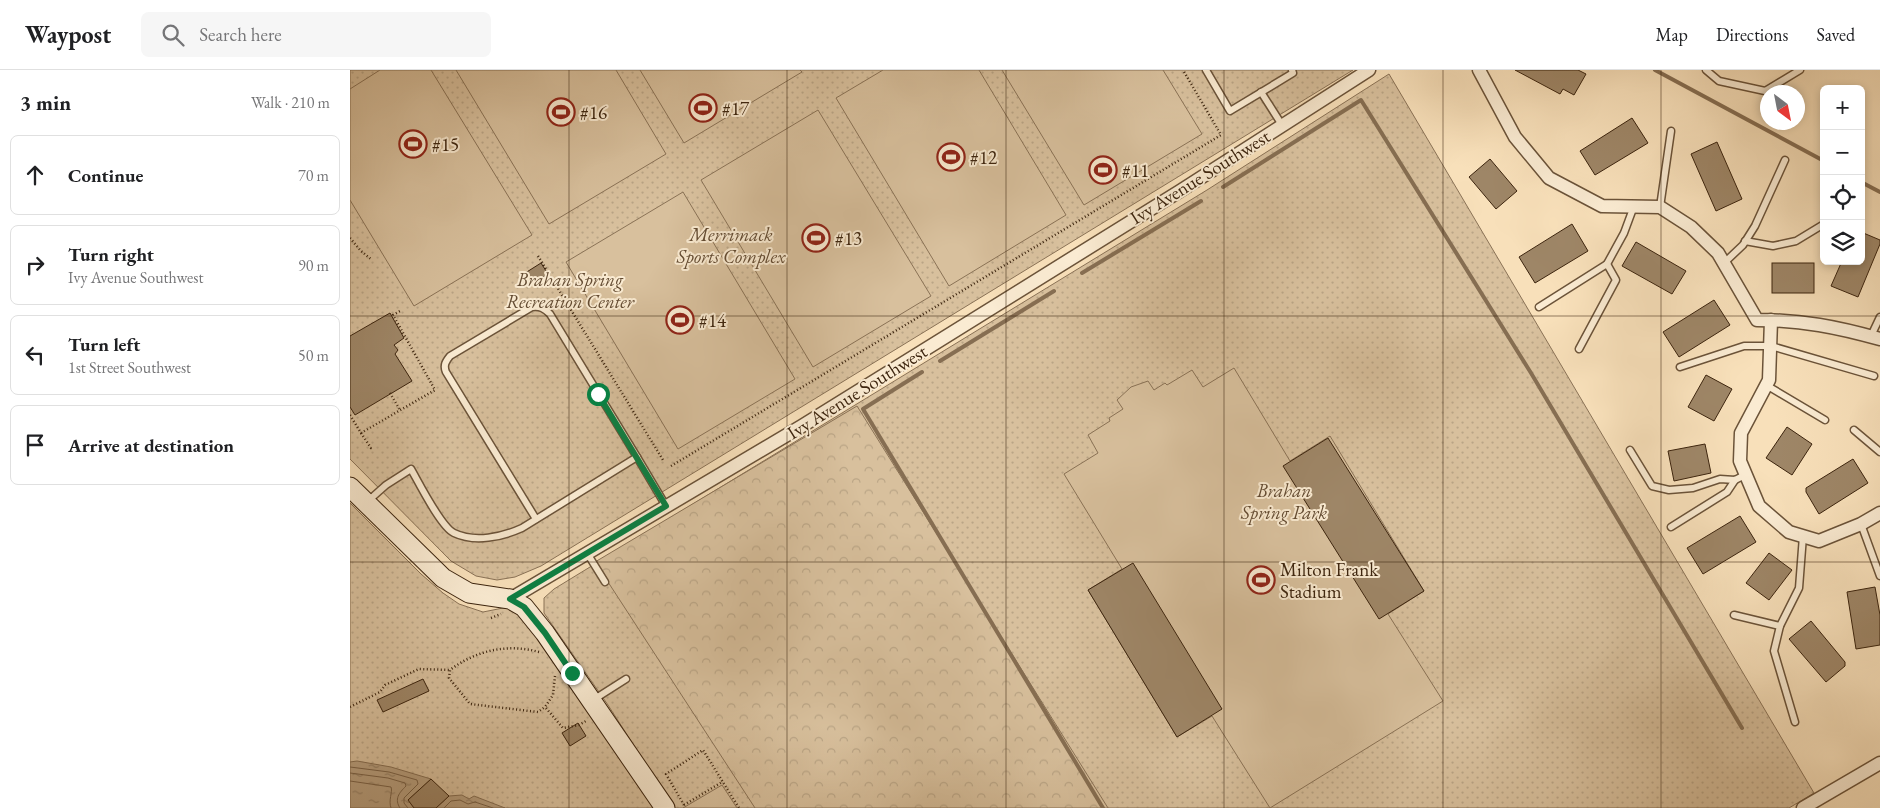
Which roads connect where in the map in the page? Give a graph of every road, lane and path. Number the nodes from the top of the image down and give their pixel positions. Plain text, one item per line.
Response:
1 (1183, 70) edge
2 (1206, 70) edge
3 (1292, 70) edge
4 (1369, 70) edge
5 (1480, 70) edge
6 (1706, 70) edge
7 (1800, 70) edge
8 (1261, 92) junction
9 (1282, 125) junction
10 (1671, 131) dead end
11 (1785, 160) dead end
12 (1634, 206) junction
13 (1660, 207) junction
14 (1820, 226) edge
15 (350, 238) edge
16 (1745, 241) junction
17 (538, 256) dead end
18 (372, 260) dead end
19 (1724, 263) junction
20 (1606, 264) junction
21 (1539, 307) dead end
22 (400, 311) dead end
23 (1880, 317) edge
24 (1771, 320) junction
25 (1875, 337) edge
26 (1771, 346) junction
27 (1579, 349) dead end
28 (1680, 368) dead end
29 (1874, 376) dead end
30 (1766, 385) junction
31 (390, 393) dead end
32 (400, 410) junction
33 (350, 415) edge
34 (1825, 420) dead end
35 (1854, 430) dead end
36 (361, 433) junction
37 (373, 447) dead end
38 (1630, 450) dead end
39 (1880, 452) edge
40 (636, 457) junction
41 (663, 460) dead end
42 (671, 466) dead end
43 (1740, 477) junction
44 (350, 487) edge
45 (366, 503) junction
46 (666, 506) junction
47 (1880, 513) edge
48 (536, 519) junction
49 (1861, 524) junction
50 (1671, 527) dead end
51 (1803, 536) junction
52 (587, 553) junction
53 (1880, 576) edge
54 (605, 582) dead end
55 (510, 599) junction
56 (1734, 615) dead end
57 (1780, 626) junction
58 (543, 653) dead end
59 (450, 670) junction
60 (555, 672) dead end
61 (626, 679) dead end
62 (350, 707) edge
63 (545, 707) junction
64 (596, 707) junction
65 (1795, 722) dead end
66 (1880, 763) edge
67 (723, 781) junction
68 (1820, 803) edge
69 (684, 804) junction
70 (665, 808) edge
71 (678, 808) edge
72 (739, 808) edge
73 (1803, 808) edge

1 - 42 path
2 - 8 lane
3 - 8 lane
4 - 9 street, Ivy Avenue Southwest
5 - 12 street
6 - 7 lane
8 - 9 lane
9 - 46 street, Ivy Avenue Southwest
10 - 13 lane
11 - 16 lane
12 - 13 street
12 - 20 lane
13 - 19 street
14 - 16 lane
15 - 18 path
16 - 19 lane
17 - 41 path
19 - 24 street
20 - 21 lane
20 - 27 lane
22 - 32 path
23 - 25 lane
24 - 25 street
24 - 26 street
26 - 28 lane
26 - 29 lane
26 - 30 street
30 - 34 lane
30 - 43 street
31 - 32 path
32 - 36 path
33 - 36 path
35 - 39 lane
36 - 37 path
38 - 43 lane
40 - 46 lane
40 - 48 lane
40 - 48 lane
43 - 50 lane
43 - 51 street
44 - 45 street
45 - 48 lane
45 - 55 street
46 - 52 street, Ivy Avenue Southwest
47 - 49 street
49 - 51 street
49 - 53 lane
51 - 57 lane
52 - 54 lane
52 - 55 street, Ivy Avenue Southwest
55 - 64 street
56 - 57 lane
57 - 65 lane
58 - 59 path
59 - 62 path
59 - 63 path
60 - 63 path
61 - 64 lane
63 - 64 path
64 - 70 street
66 - 68 street
67 - 69 path
67 - 69 path
67 - 72 path
68 - 73 street
69 - 71 path

